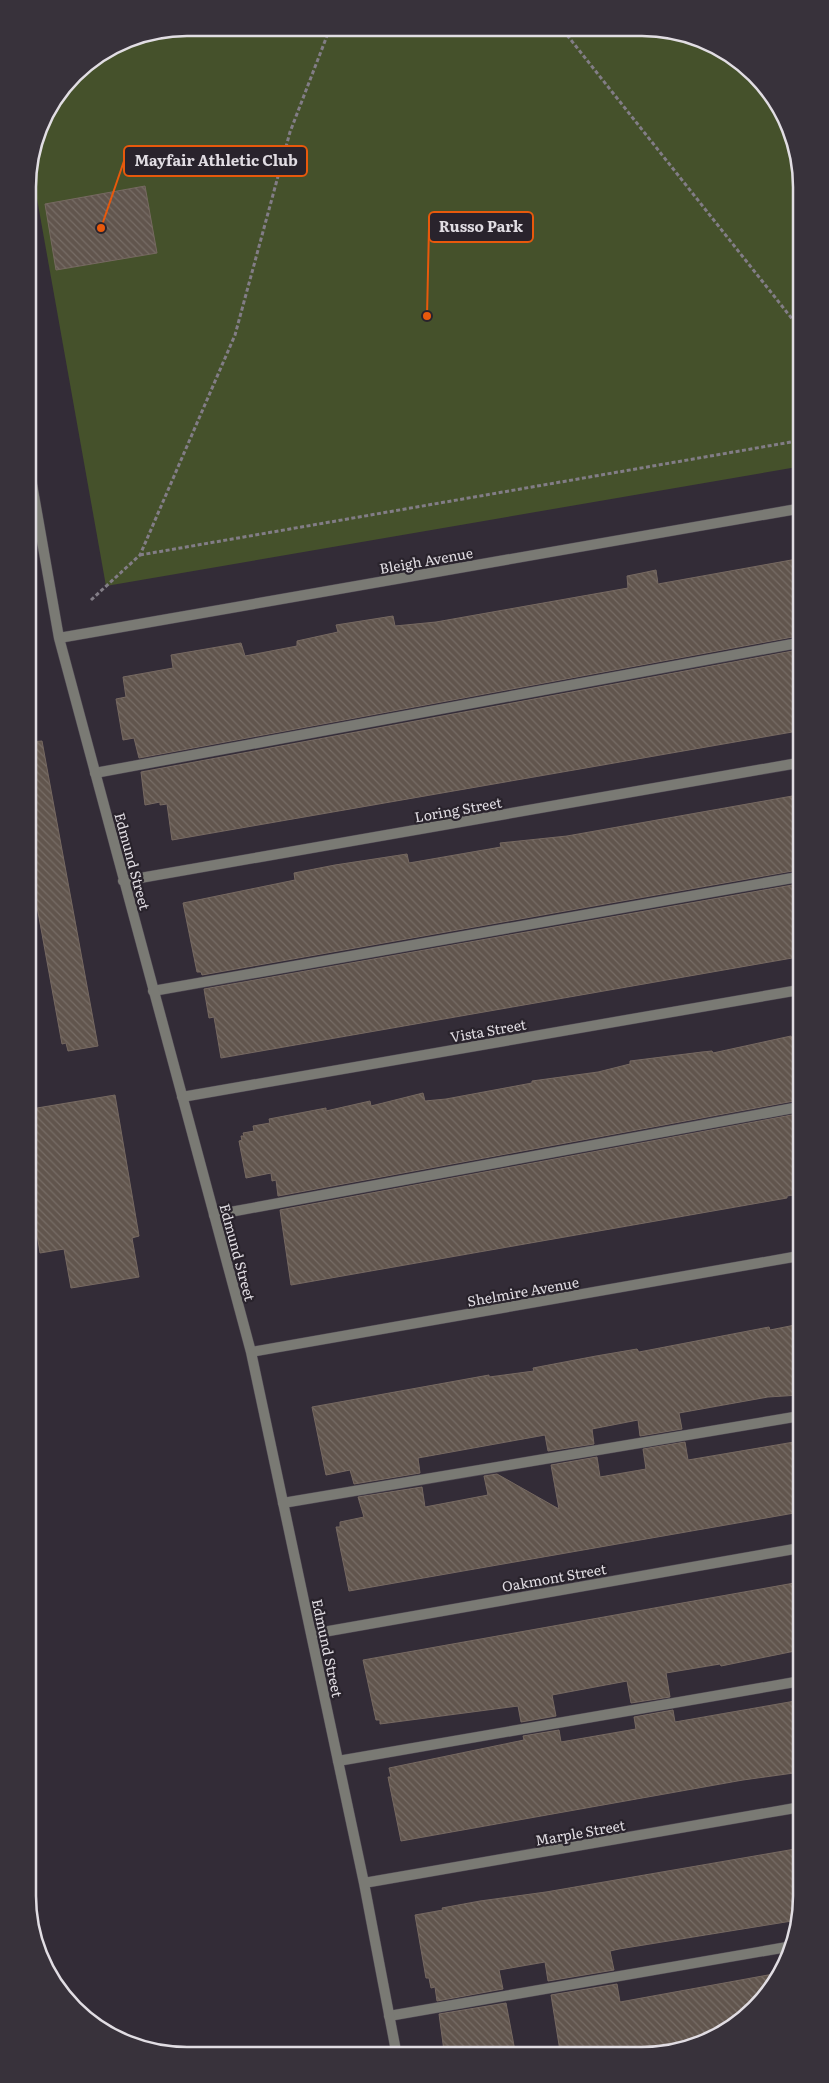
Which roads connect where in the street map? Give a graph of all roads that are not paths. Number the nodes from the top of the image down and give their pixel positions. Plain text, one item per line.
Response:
1 (793, 510) edge
2 (37, 511) edge
3 (59, 638) junction
4 (793, 644) edge
5 (793, 764) edge
6 (95, 773) junction
7 (793, 878) edge
8 (124, 881) junction
9 (153, 991) junction
10 (793, 991) edge
11 (182, 1097) junction
12 (792, 1108) edge
13 (214, 1214) junction
14 (792, 1257) edge
15 (251, 1352) junction
16 (792, 1417) edge
17 (283, 1503) junction
18 (792, 1549) edge
19 (312, 1634) junction
20 (792, 1681) edge
21 (338, 1761) junction
22 (792, 1809) edge
23 (364, 1883) junction
24 (783, 1948) edge
25 (389, 2016) junction
26 (395, 2047) edge

1 - 3 street, Bleigh Avenue
2 - 3 street, Edmund Street
3 - 6 street, Edmund Street
4 - 6 street
5 - 8 street, Loring Street
6 - 8 street, Edmund Street
7 - 9 street
8 - 9 street, Edmund Street
9 - 11 street, Edmund Street
10 - 11 street, Vista Street
11 - 13 street, Edmund Street
12 - 13 street
13 - 15 street, Edmund Street
14 - 15 street, Shelmire Avenue
15 - 17 street, Edmund Street
16 - 17 street
17 - 19 street, Edmund Street
18 - 19 street, Oakmont Street
19 - 21 street, Edmund Street
20 - 21 street
21 - 23 street, Edmund Street
22 - 23 street, Marple Street
23 - 25 street, Edmund Street
24 - 25 street
25 - 26 street, Edmund Street

